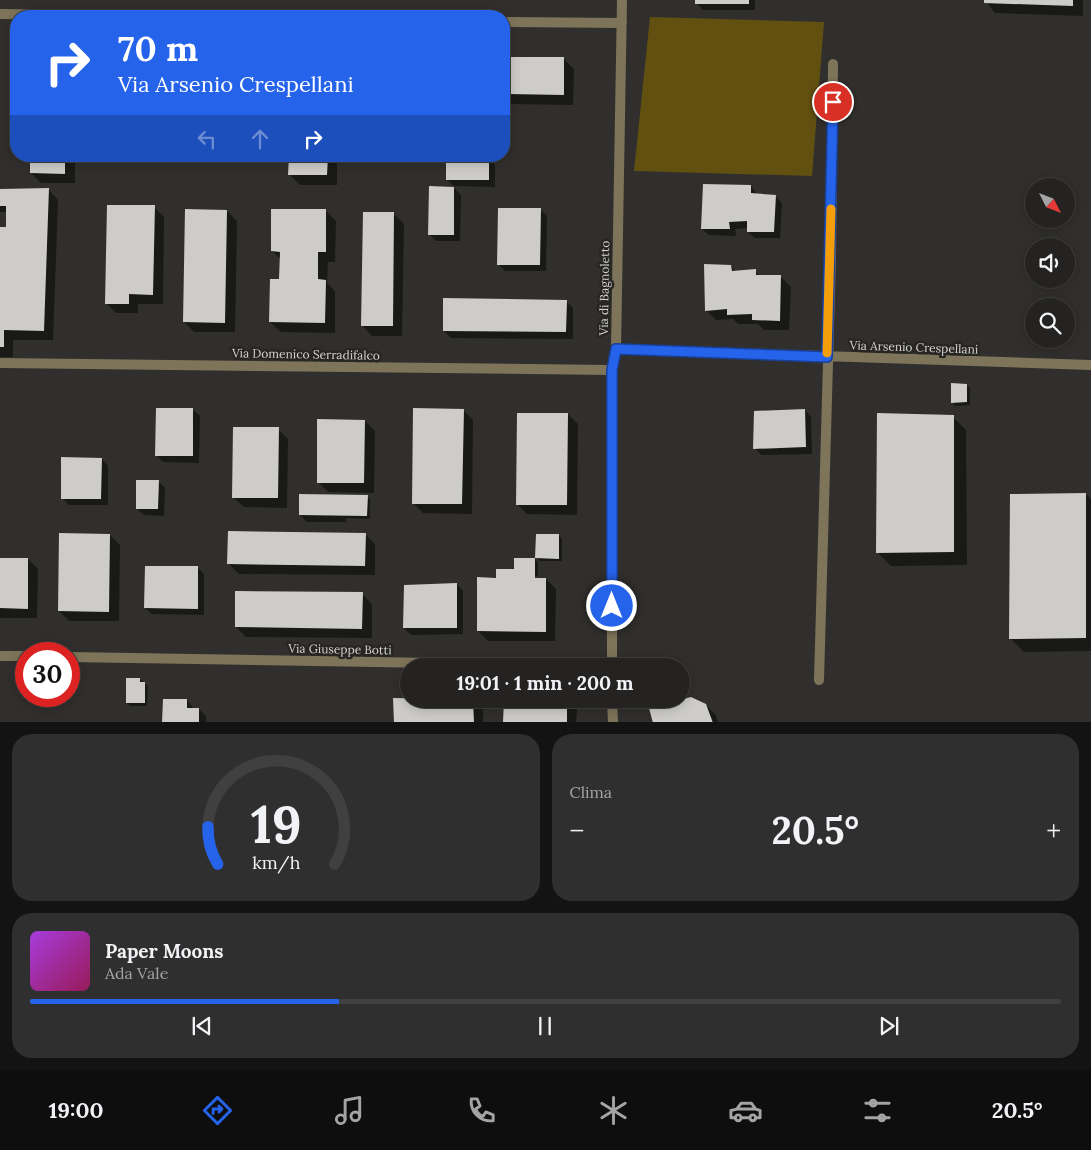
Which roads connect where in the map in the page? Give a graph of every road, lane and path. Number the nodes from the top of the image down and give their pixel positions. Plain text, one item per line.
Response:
1 (622, 0) edge
2 (510, 22) edge
3 (622, 23) junction
4 (834, 64) dead end
5 (616, 349) junction
6 (827, 357) junction
7 (0, 363) edge
8 (1091, 365) edge
9 (612, 370) junction
10 (0, 656) edge
11 (15, 656) edge
12 (80, 657) edge
13 (612, 658) edge
14 (400, 662) edge
15 (819, 680) dead end
16 (612, 708) edge
17 (613, 722) edge

1 - 3 street, Via di Bagnoletto
2 - 3 street
3 - 5 street, Via di Bagnoletto
4 - 6 street
5 - 6 street, Via Arsenio Crespellani
5 - 9 street, Via di Bagnoletto
6 - 8 street, Via Arsenio Crespellani
6 - 15 street
7 - 9 street, Via Domenico Serradifalco
9 - 13 street, Via di Bagnoletto
10 - 11 street
12 - 14 street, Via Giuseppe Botti
16 - 17 street

